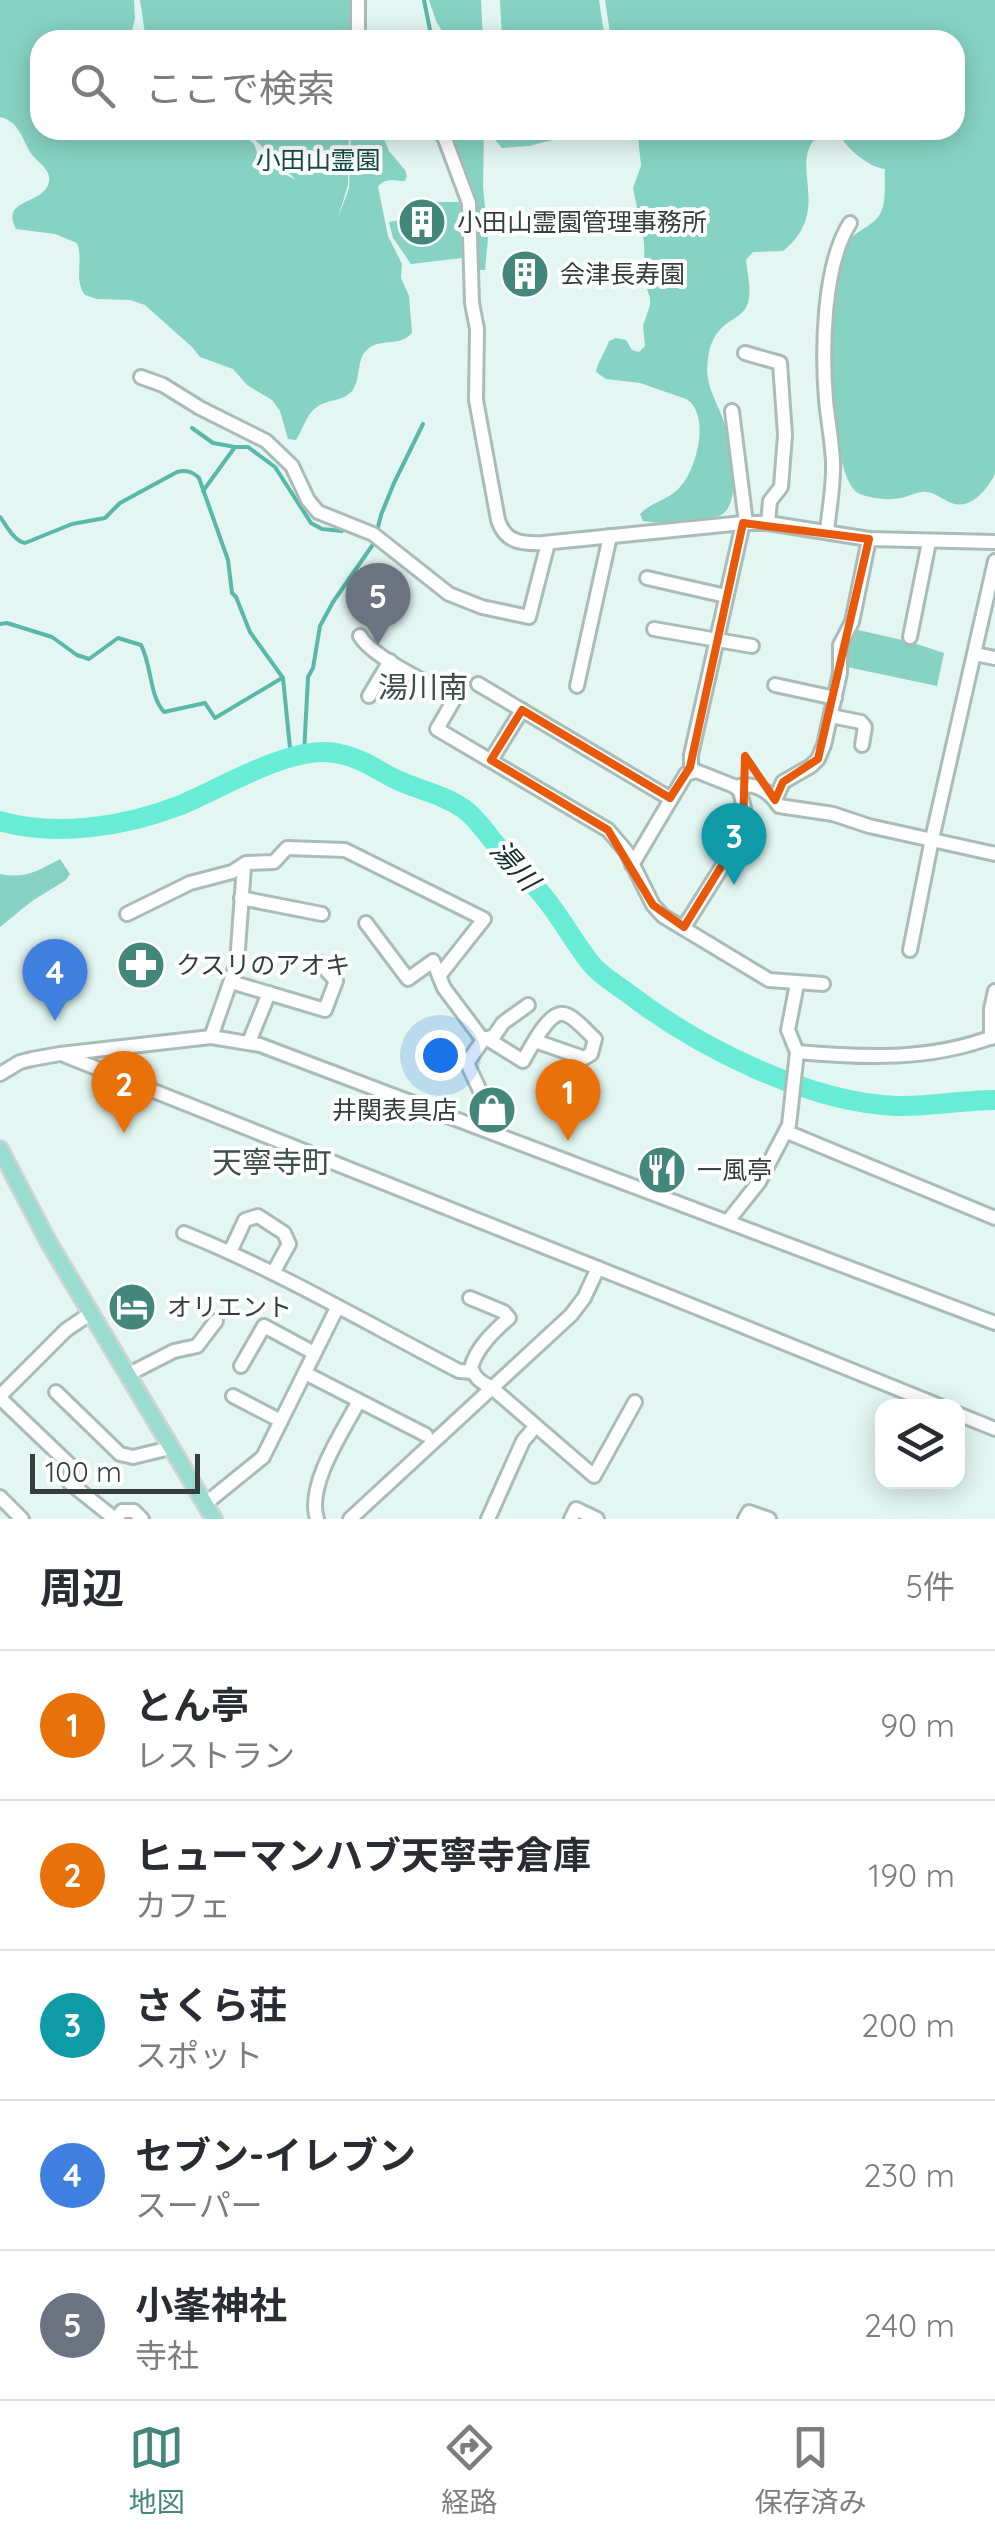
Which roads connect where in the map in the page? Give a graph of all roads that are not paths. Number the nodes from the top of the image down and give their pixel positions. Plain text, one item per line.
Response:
1 (358, 0) edge
2 (358, 30) edge
3 (445, 140) edge
4 (850, 224) dead end
5 (744, 353) dead end
6 (141, 377) dead end
7 (732, 411) dead end
8 (745, 523) junction
9 (768, 523) junction
10 (826, 532) junction
11 (610, 536) junction
12 (870, 539) junction
13 (929, 542) junction
14 (995, 542) edge
15 (548, 543) junction
16 (995, 561) edge
17 (647, 578) dead end
18 (726, 596) junction
19 (980, 628) junction
20 (654, 629) dead end
21 (995, 631) edge
22 (360, 636) dead end
23 (910, 637) dead end
24 (716, 640) junction
25 (752, 646) dead end
26 (974, 654) junction
27 (995, 658) edge
28 (390, 661) junction
29 (478, 684) dead end
30 (775, 685) dead end
31 (577, 686) dead end
32 (369, 696) dead end
33 (835, 698) junction
34 (522, 710) junction
35 (831, 716) junction
36 (862, 745) dead end
37 (491, 760) junction
38 (690, 772) junction
39 (736, 787) junction
40 (671, 799) junction
41 (775, 800) junction
42 (932, 839) junction
43 (995, 854) edge
44 (632, 865) junction
45 (244, 866) junction
46 (242, 898) junction
47 (128, 914) dead end
48 (322, 914) dead end
49 (366, 922) dead end
50 (684, 928) junction
51 (910, 950) dead end
52 (320, 963) dead end
53 (439, 976) junction
54 (232, 982) junction
55 (797, 984) junction
56 (823, 984) dead end
57 (269, 992) junction
58 (995, 992) edge
59 (528, 1005) dead end
60 (211, 1037) junction
61 (993, 1037) edge
62 (485, 1039) junction
63 (535, 1041) junction
64 (249, 1042) junction
65 (796, 1052) junction
66 (60, 1054) junction
67 (0, 1074) edge
68 (474, 1126) junction
69 (788, 1128) junction
70 (0, 1149) edge
71 (995, 1218) edge
72 (728, 1221) junction
73 (184, 1233) dead end
74 (230, 1252) junction
75 (598, 1268) junction
76 (273, 1273) junction
77 (470, 1298) dead end
78 (337, 1308) junction
79 (90, 1313) junction
80 (216, 1322) dead end
81 (995, 1322) edge
82 (314, 1353) junction
83 (241, 1366) dead end
84 (472, 1372) junction
85 (305, 1373) junction
86 (127, 1375) junction
87 (491, 1387) junction
88 (56, 1392) dead end
89 (233, 1396) dead end
90 (0, 1397) edge
91 (923, 1399) edge
92 (360, 1401) junction
93 (635, 1402) dead end
94 (965, 1417) edge
95 (281, 1421) junction
96 (535, 1427) junction
97 (995, 1429) edge
98 (426, 1435) dead end
99 (170, 1448) junction
100 (1, 1501) edge
101 (205, 1504) junction
102 (22, 1519) edge
103 (116, 1519) edge
104 (142, 1519) edge
105 (214, 1519) edge
106 (316, 1519) edge
107 (350, 1519) edge
108 (488, 1519) edge
109 (571, 1519) edge
110 (597, 1519) edge
111 (745, 1519) edge
112 (770, 1519) edge

1 - 2 street
3 - 15 street
4 - 10 street
5 - 9 street
6 - 15 street
7 - 8 street
8 - 9 street
8 - 11 street
8 - 18 street
9 - 10 street
10 - 12 street
11 - 15 street
11 - 31 street
12 - 13 street
12 - 33 street
13 - 14 street
13 - 23 street
16 - 19 street
17 - 18 street
18 - 24 street
19 - 21 street
19 - 26 street
20 - 24 street
22 - 28 street
24 - 25 street
24 - 38 street
26 - 27 street
26 - 42 street
28 - 32 street
28 - 37 street
29 - 34 street
30 - 33 street
33 - 35 street
34 - 37 street
34 - 40 street
35 - 36 street
35 - 41 street
37 - 44 street
38 - 39 street
38 - 40 street
39 - 41 street
39 - 50 street
40 - 44 street
41 - 42 street
42 - 43 street
42 - 51 street
44 - 50 street
45 - 46 street
45 - 47 street
45 - 53 street
46 - 48 street
46 - 54 street
49 - 53 street
50 - 55 street
52 - 57 street
53 - 62 street
54 - 57 street
54 - 60 street
55 - 56 street
55 - 65 street
57 - 64 street
58 - 61 street
59 - 62 street
60 - 64 street
60 - 66 street
61 - 65 street
62 - 63 street
62 - 68 street
63 - 63 street
64 - 68 street
65 - 69 street
66 - 67 street
66 - 75 street
68 - 72 street
69 - 71 street
69 - 72 street
70 - 79 main road
72 - 81 street
73 - 74 street
74 - 76 street
74 - 76 street
75 - 87 street
75 - 91 street
76 - 78 street
77 - 84 street
78 - 82 street
78 - 84 street
79 - 86 main road
79 - 90 street
80 - 86 street
82 - 83 street
82 - 85 street
84 - 87 street
85 - 92 street
85 - 95 street
86 - 99 main road
87 - 96 street
87 - 107 street
88 - 99 street
89 - 95 street
90 - 103 street
92 - 98 street
92 - 106 street
93 - 96 street
94 - 97 street
95 - 101 street
96 - 108 street
99 - 101 main road
100 - 102 street
101 - 105 main road
103 - 104 street
109 - 110 street
111 - 112 street

